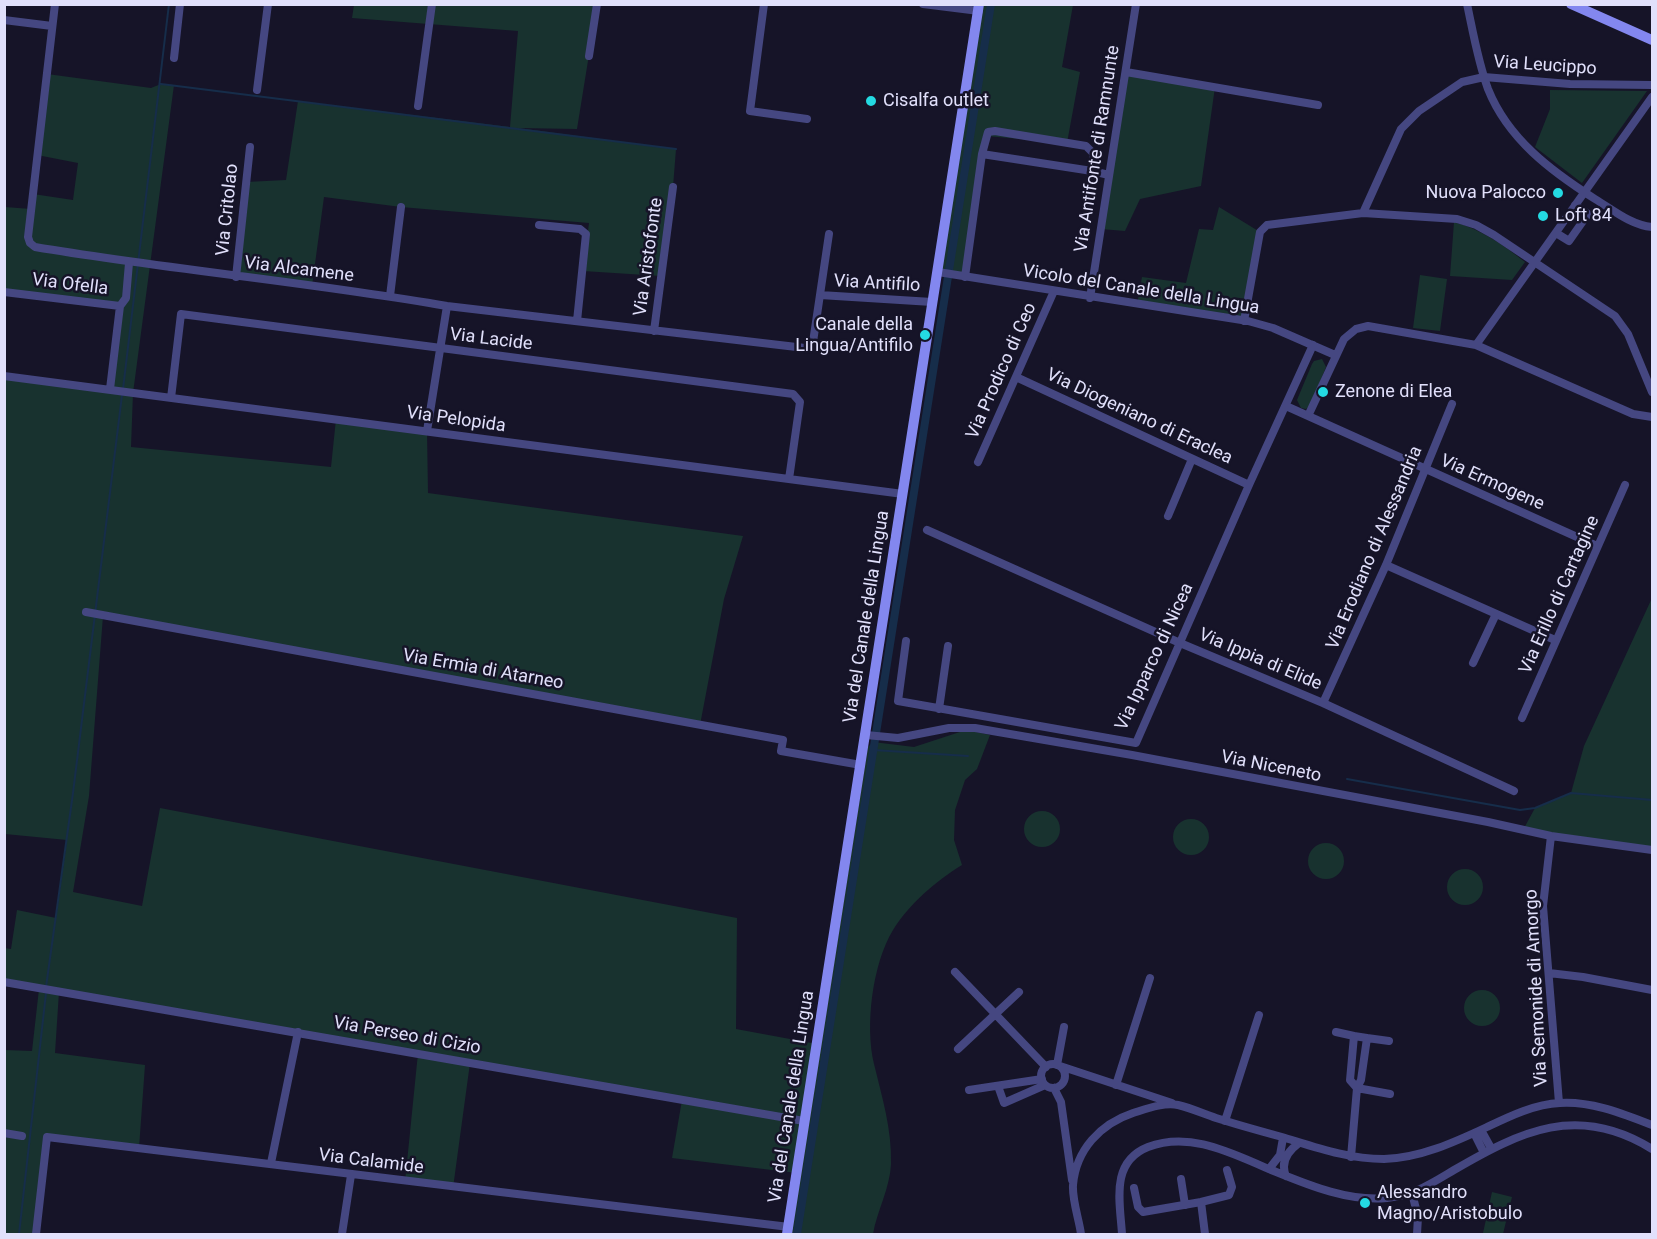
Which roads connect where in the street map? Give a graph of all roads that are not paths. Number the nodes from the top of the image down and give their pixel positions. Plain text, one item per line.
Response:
1 (55, 4) edge
2 (180, 4) edge
3 (268, 4) edge
4 (432, 4) edge
5 (597, 4) edge
6 (764, 4) edge
7 (923, 4) edge
8 (1136, 4) edge
9 (1467, 4) edge
10 (1571, 4) edge
11 (979, 8) edge
12 (4, 20) edge
13 (52, 26) junction
14 (1653, 40) edge
15 (589, 56) dead end
16 (174, 58) dead end
17 (1126, 72) junction
18 (1484, 77) junction
19 (1653, 85) edge
20 (257, 90) dead end
21 (1653, 97) edge
22 (1318, 105) dead end
23 (418, 106) dead end
24 (807, 118) dead end
25 (250, 147) dead end
26 (982, 153) junction
27 (1092, 171) junction
28 (1109, 175) junction
29 (673, 187) dead end
30 (1584, 192) junction
31 (1575, 205) junction
32 (401, 207) dead end
33 (1364, 213) junction
34 (538, 225) dead end
35 (1653, 227) edge
36 (1556, 233) junction
37 (829, 234) dead end
38 (129, 263) junction
39 (1534, 263) junction
40 (940, 273) junction
41 (961, 276) junction
42 (236, 277) junction
43 (1054, 291) junction
44 (4, 292) edge
45 (820, 295) junction
46 (390, 296) junction
47 (1090, 298) junction
48 (933, 302) junction
49 (120, 306) junction
50 (447, 306) junction
51 (577, 321) junction
52 (1244, 321) junction
53 (654, 331) junction
54 (1313, 345) junction
55 (1476, 345) junction
56 (440, 348) junction
57 (1335, 355) junction
58 (4, 376) edge
59 (1016, 377) junction
60 (110, 389) junction
61 (1653, 392) edge
62 (171, 398) junction
63 (1452, 404) dead end
64 (1286, 406) junction
65 (1308, 416) junction
66 (1653, 417) edge
67 (427, 431) junction
68 (1192, 459) junction
69 (978, 462) dead end
70 (1426, 470) junction
71 (789, 479) junction
72 (1249, 485) junction
73 (1625, 485) dead end
74 (903, 494) junction
75 (1168, 516) dead end
76 (927, 530) dead end
77 (1597, 546) junction
78 (1386, 565) junction
79 (86, 612) dead end
80 (1496, 614) junction
81 (1555, 640) junction
82 (906, 641) dead end
83 (1180, 643) junction
84 (948, 646) dead end
85 (1473, 663) dead end
86 (1323, 703) junction
87 (939, 708) junction
88 (1522, 718) dead end
89 (869, 736) junction
90 (1136, 743) junction
91 (1132, 755) junction
92 (861, 765) junction
93 (1514, 791) dead end
94 (1551, 836) junction
95 (1653, 850) edge
96 (955, 972) dead end
97 (1549, 974) junction
98 (1150, 978) dead end
99 (4, 982) edge
100 (1653, 990) edge
101 (1018, 992) dead end
102 (995, 1014) junction
103 (1259, 1014) dead end
104 (1064, 1027) dead end
105 (298, 1032) junction
106 (1336, 1032) dead end
107 (1354, 1036) junction
108 (1366, 1038) junction
109 (1389, 1041) dead end
110 (958, 1050) dead end
111 (1046, 1066) junction
112 (1059, 1066) junction
113 (1044, 1082) junction
114 (1116, 1085) junction
115 (998, 1086) junction
116 (1054, 1088) junction
117 (1357, 1088) junction
118 (969, 1090) dead end
119 (1390, 1094) dead end
120 (1559, 1103) junction
121 (1176, 1104) junction
122 (804, 1121) junction
123 (1226, 1121) junction
124 (1653, 1125) edge
125 (1478, 1131) junction
126 (4, 1133) edge
127 (22, 1136) dead end
128 (1283, 1138) junction
129 (1299, 1143) junction
130 (1653, 1149) edge
131 (1488, 1150) junction
132 (1351, 1157) junction
133 (271, 1163) junction
134 (1269, 1169) junction
135 (1227, 1170) dead end
136 (351, 1175) junction
137 (1286, 1176) junction
138 (1181, 1179) dead end
139 (1073, 1187) junction
140 (1134, 1188) dead end
141 (1412, 1193) junction
142 (1201, 1202) junction
143 (1185, 1205) junction
144 (788, 1231) edge
145 (36, 1234) edge
146 (342, 1234) edge
147 (1081, 1234) edge
148 (1122, 1234) edge
149 (1205, 1234) edge
150 (1417, 1234) edge

1 - 13 street, Via Alcamene
2 - 16 street
3 - 20 street
4 - 23 street
5 - 15 street
6 - 24 street
7 - 11 street
8 - 17 street, Via Antifonte di Ramnunte
9 - 18 street
10 - 14 street
11 - 40 street, Via del Canale della Lingua
12 - 13 street
13 - 38 street, Via Alcamene
17 - 22 street
17 - 28 street, Via Antifonte di Ramnunte
18 - 19 street, Via Leucippo
18 - 30 street
18 - 33 street, Via Leucippo
21 - 30 street
25 - 42 street, Via Critolao
26 - 27 street
26 - 27 street
26 - 41 street
27 - 28 street
28 - 47 street, Via Antifonte di Ramnunte
29 - 53 street, Via Aristofonte
30 - 31 street
30 - 35 street
31 - 36 street
31 - 36 street
32 - 46 street
33 - 39 street
33 - 52 street
34 - 51 street
36 - 39 street
37 - 45 street
38 - 42 street, Via Alcamene
38 - 49 street
39 - 55 street
39 - 61 street
40 - 41 street, Vicolo del Canale della Lingua
40 - 48 street, Via del Canale della Lingua
41 - 43 street, Vicolo del Canale della Lingua
42 - 46 street, Via Alcamene
43 - 47 street, Vicolo del Canale della Lingua
43 - 59 street, Via Prodico di Ceo
44 - 49 street, Via Ofella
45 - 48 street, Via Antifilo
45 - 53 street, Via Alcamene
46 - 50 street, Via Alcamene
47 - 52 street, Vicolo del Canale della Lingua
48 - 74 street, Via del Canale della Lingua
49 - 60 street, Via Ofella
50 - 51 street, Via Alcamene
50 - 56 street
51 - 53 street, Via Alcamene
52 - 54 street, Vicolo del Canale della Lingua
54 - 57 street, Vicolo del Canale della Lingua
54 - 64 street, Via Ipparco di Nicea
55 - 57 street
55 - 66 street
56 - 62 street, Via Lacide
56 - 67 street
56 - 71 street, Via Lacide
57 - 65 street
58 - 60 street, Via Pelopida
59 - 68 street, Via Diogeniano di Eraclea
59 - 69 street, Via Prodico di Ceo
60 - 62 street, Via Pelopida
62 - 67 street, Via Pelopida
63 - 70 street, Via Erodiano di Alessandria
64 - 65 street, Via Ermogene
64 - 72 street, Via Ipparco di Nicea
65 - 70 street, Via Ermogene
67 - 71 street, Via Pelopida
68 - 72 street, Via Diogeniano di Eraclea
68 - 75 street
70 - 77 street, Via Ermogene
70 - 78 street, Via Erodiano di Alessandria
71 - 74 street, Via Pelopida
72 - 83 street, Via Ipparco di Nicea
73 - 77 street, Via Erillo di Cartagine
74 - 89 street, Via del Canale della Lingua
76 - 83 street, Via Ippia di Elide
77 - 81 street, Via Erillo di Cartagine
78 - 80 street
78 - 86 street, Via Erodiano di Alessandria
79 - 92 street, Via Ermia di Atarneo
80 - 81 street
80 - 85 street
81 - 88 street, Via Erillo di Cartagine
82 - 87 street, Via Ipparco di Nicea
83 - 86 street, Via Ippia di Elide
83 - 90 street, Via Ipparco di Nicea
84 - 87 street
86 - 93 street, Via Ippia di Elide
87 - 90 street, Via Ipparco di Nicea
89 - 91 street, Via Niceneto
89 - 92 street, Via del Canale della Lingua
90 - 91 street
91 - 94 street, Via Niceneto
92 - 122 street, Via del Canale della Lingua
94 - 95 street, Via Niceneto
94 - 97 street, Via Semonide di Amorgo
96 - 102 street
97 - 100 street
97 - 120 street, Via Semonide di Amorgo
98 - 114 street
99 - 105 street, Via Perseo di Cizio
101 - 102 street
102 - 110 street
102 - 111 street
103 - 123 street
104 - 112 street
105 - 122 street, Via Perseo di Cizio
105 - 133 street
106 - 107 street
107 - 108 street
107 - 117 street
108 - 109 street
108 - 117 street
111 - 112 street
111 - 113 street
112 - 114 street
112 - 116 street
113 - 115 street
113 - 115 street
113 - 116 street
114 - 121 street
115 - 118 street
116 - 139 street
117 - 119 street
117 - 132 street
120 - 124 street
120 - 125 street
121 - 123 street
121 - 139 street
122 - 144 street, Via del Canale della Lingua
123 - 128 street
125 - 131 street
125 - 132 street
126 - 127 street
128 - 129 street
128 - 134 street
129 - 132 street
129 - 137 street
130 - 131 street
131 - 141 street
133 - 136 street, Via Calamide
133 - 145 street, Via Calamide
134 - 137 street
134 - 148 street
135 - 142 street
136 - 144 street, Via Calamide
136 - 146 street
137 - 141 street
138 - 143 street
139 - 147 street
140 - 143 street
141 - 150 street
142 - 143 street
142 - 149 street

